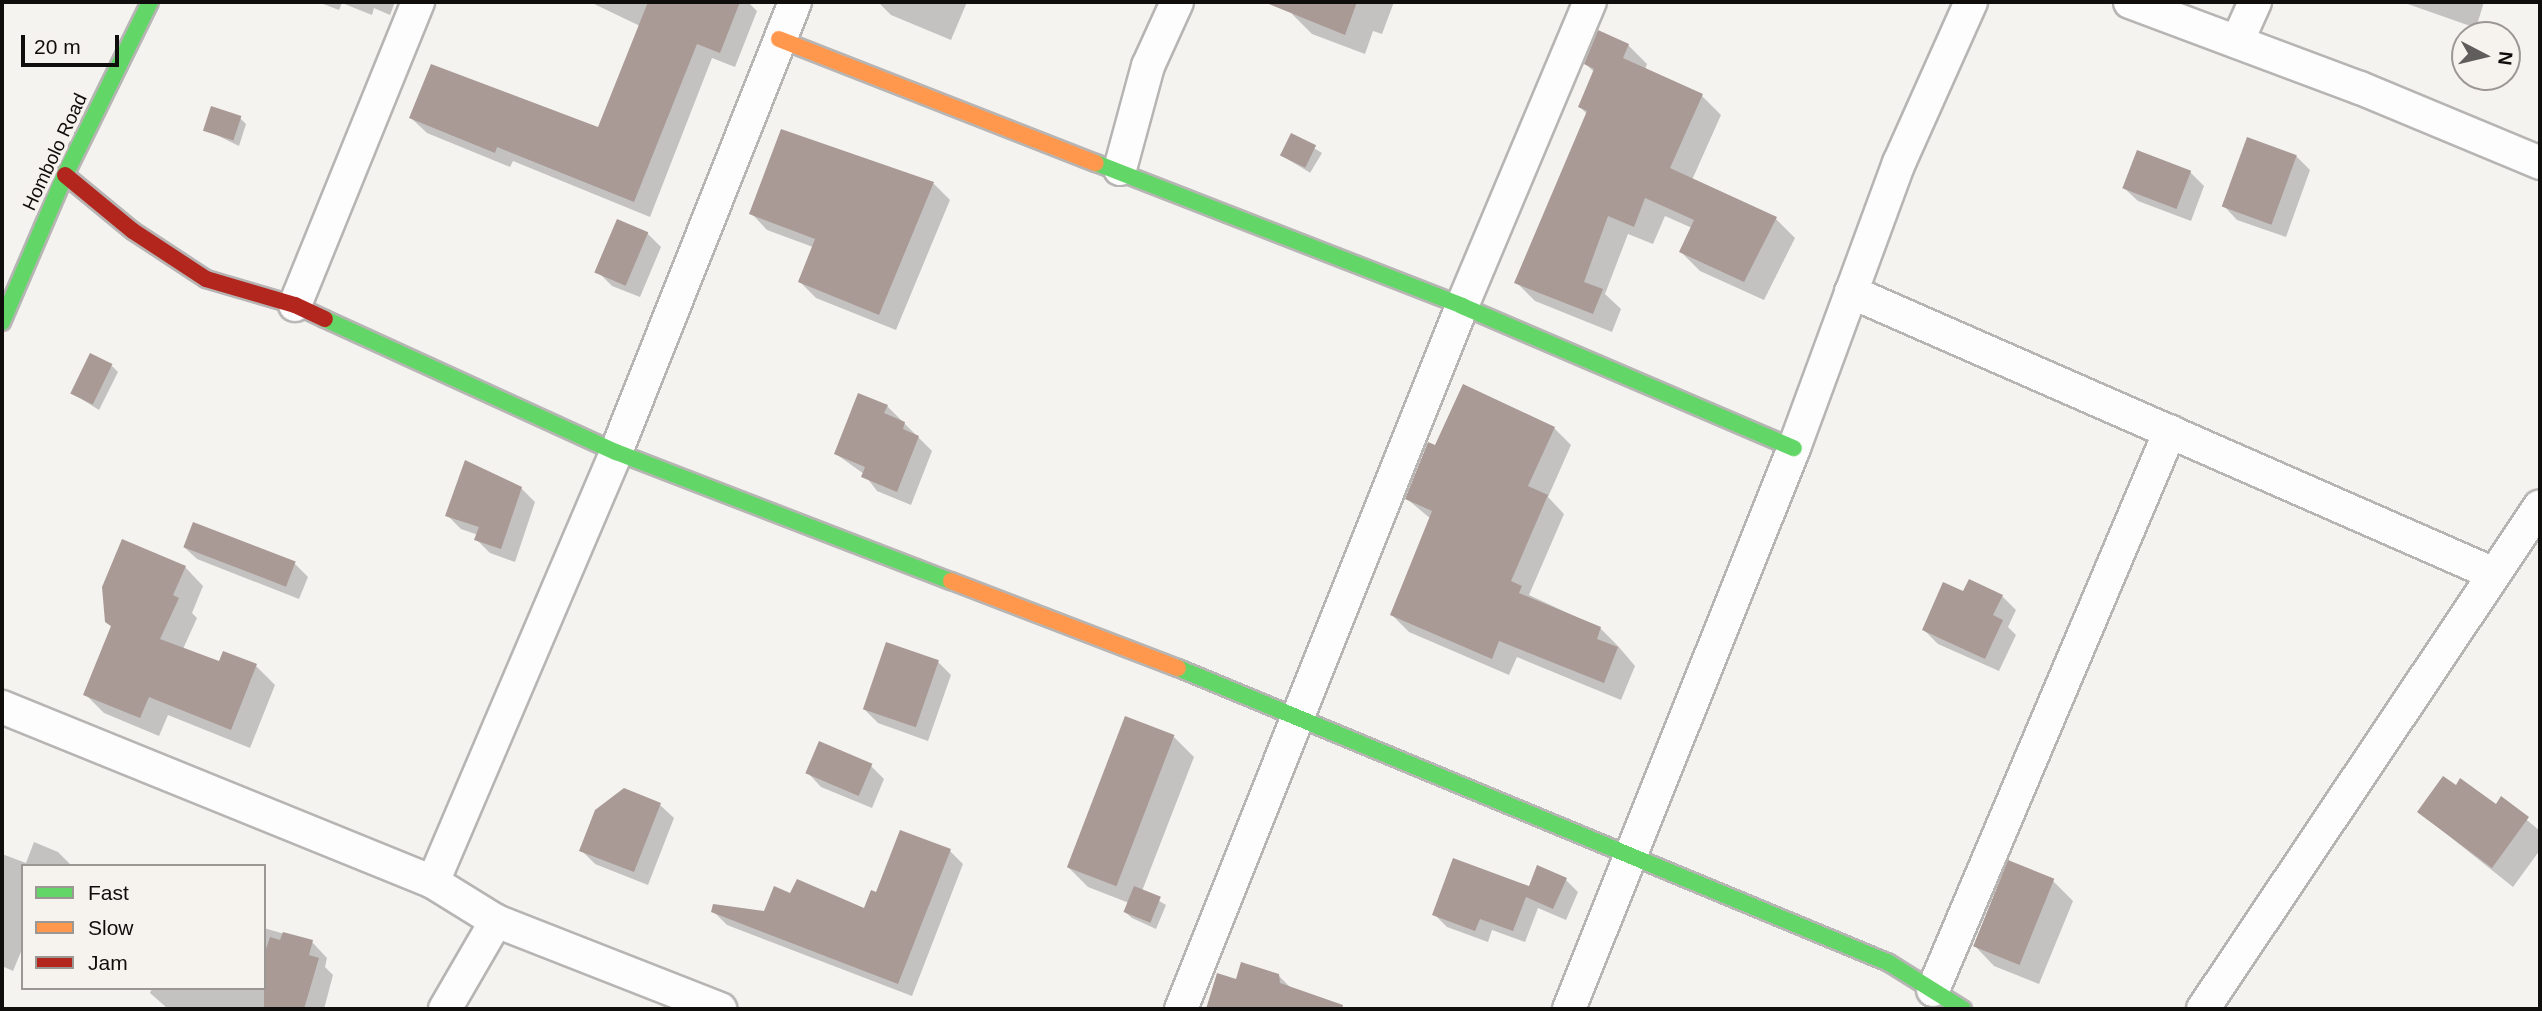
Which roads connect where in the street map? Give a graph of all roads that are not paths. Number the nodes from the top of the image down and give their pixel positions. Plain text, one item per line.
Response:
1 (150, 2) edge
2 (418, 2) edge
3 (795, 2) edge
4 (1177, 2) edge
5 (1590, 2) edge
6 (1971, 2) edge
7 (2130, 2) edge
8 (2255, 2) edge
9 (779, 39) junction
10 (2238, 42) junction
11 (2540, 163) edge
12 (1120, 169) junction
13 (65, 175) junction
14 (1851, 292) junction
15 (295, 305) junction
16 (1462, 306) junction
17 (2, 322) edge
18 (2170, 431) junction
19 (1794, 448) junction
20 (616, 452) junction
21 (2540, 506) edge
22 (2494, 574) junction
23 (2, 707) edge
24 (1302, 716) junction
25 (1628, 855) junction
26 (433, 883) junction
27 (496, 921) junction
28 (1933, 990) junction
29 (445, 1009) edge
30 (720, 1009) edge
31 (1181, 1009) edge
32 (1569, 1009) edge
33 (1963, 1009) edge
34 (2203, 1009) edge

1 - 13 street, Hombolo Road
2 - 15 street
3 - 9 street
4 - 12 street
5 - 16 street
6 - 14 street
7 - 10 street
8 - 10 street
9 - 12 street
9 - 20 street
10 - 11 street
12 - 16 street
13 - 15 street
13 - 17 street, Hombolo Road
14 - 18 street
14 - 19 street
15 - 20 street
16 - 19 street
16 - 24 street
18 - 22 street
18 - 28 street
19 - 25 street
20 - 24 street
20 - 26 street
21 - 22 street
22 - 34 street
23 - 26 street
24 - 25 street
24 - 31 street
25 - 28 street
25 - 32 street
26 - 27 street
27 - 29 street
27 - 30 street
28 - 33 street

